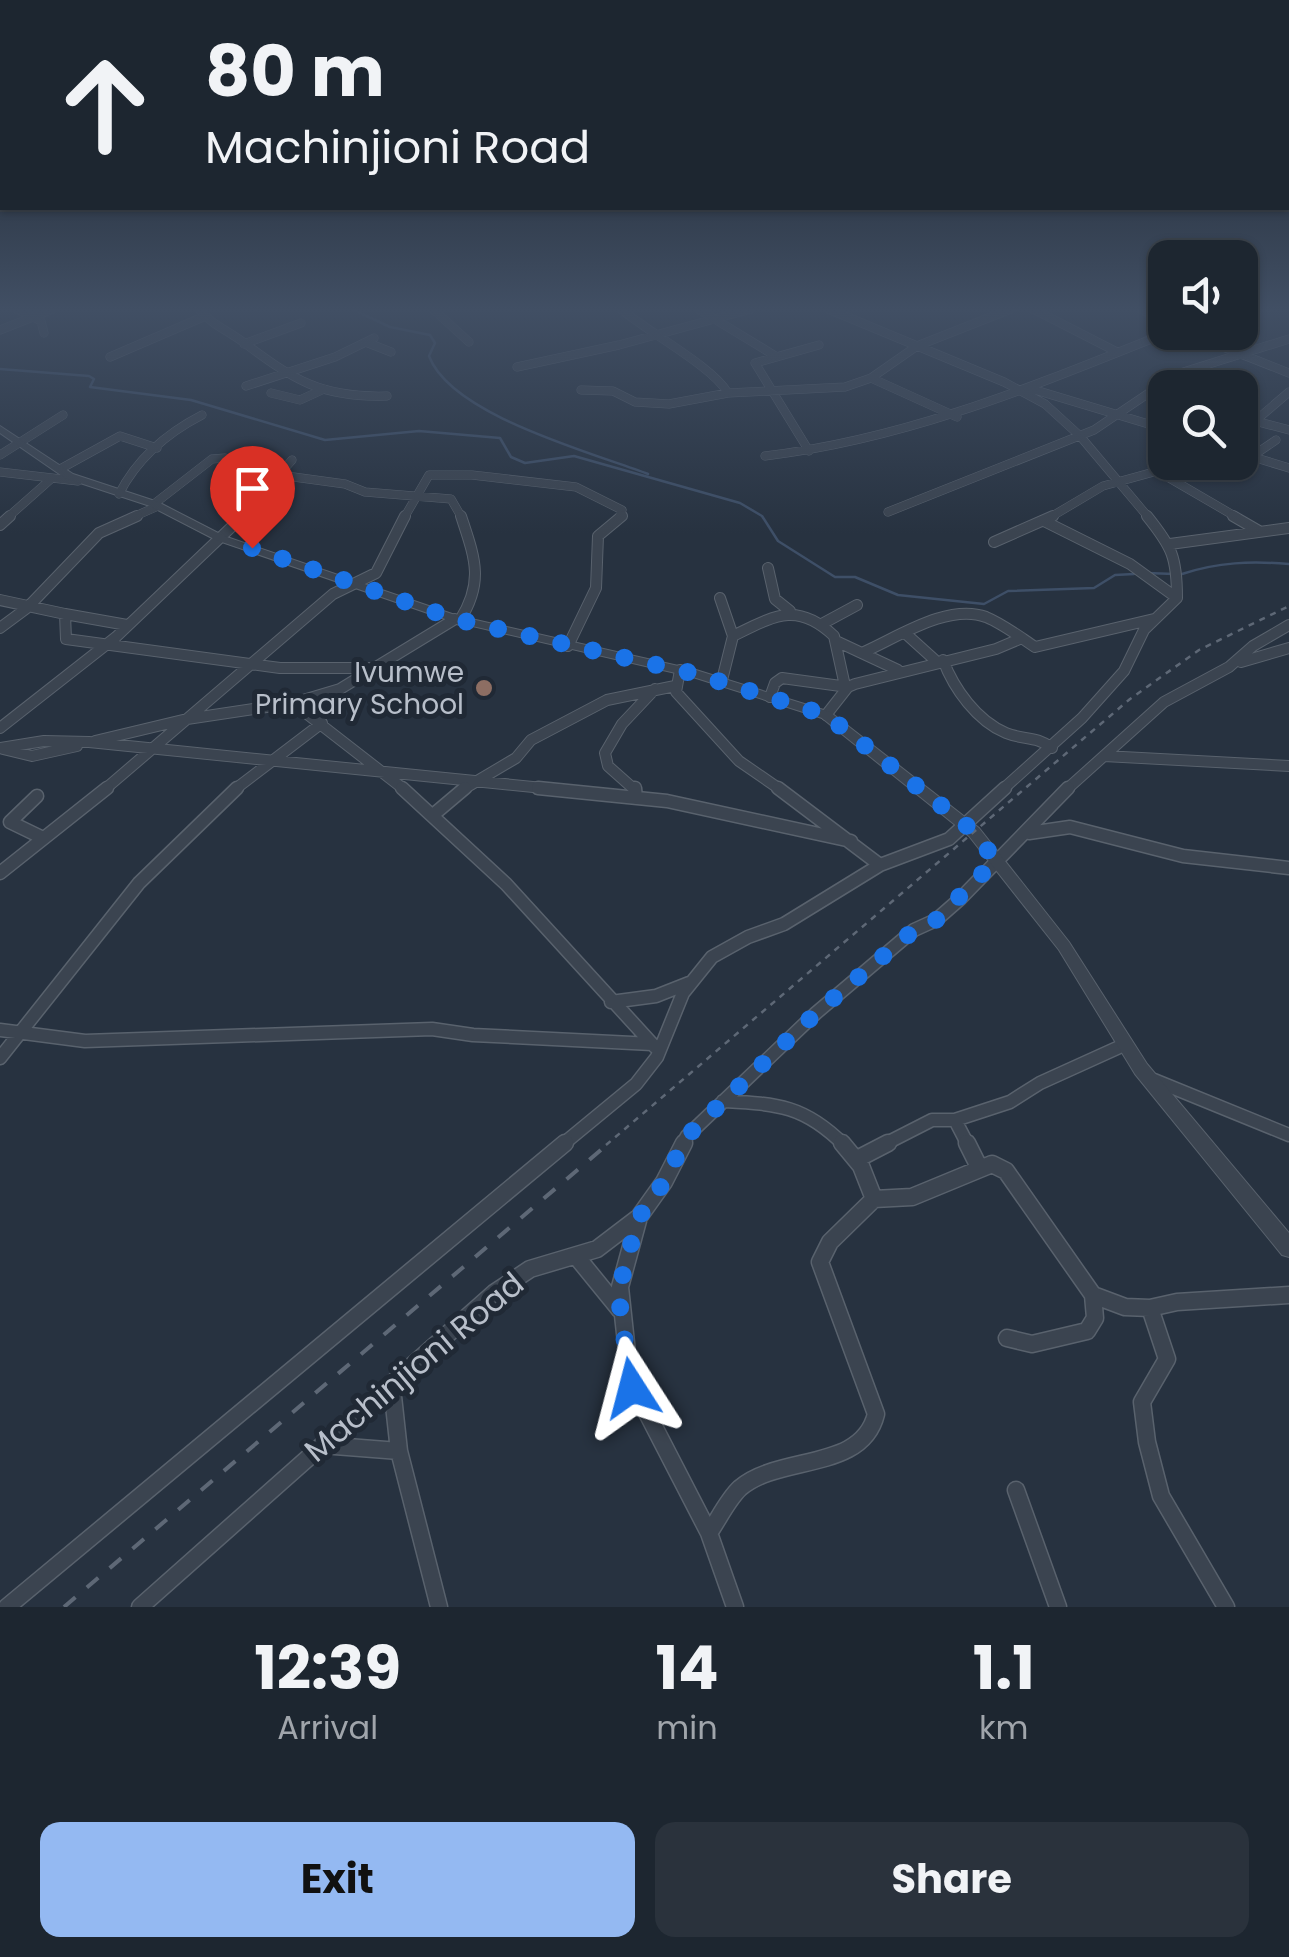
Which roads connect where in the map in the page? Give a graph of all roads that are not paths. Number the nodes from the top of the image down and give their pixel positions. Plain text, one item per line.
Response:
1 (252, 384) edge
2 (314, 384) edge
3 (723, 384) edge
4 (769, 384) edge
5 (849, 384) edge
6 (885, 384) edge
7 (1012, 384) edge
8 (1041, 384) edge
9 (1162, 384) edge
10 (246, 386) dead end
11 (324, 388) junction
12 (582, 390) dead end
13 (1027, 390) junction
14 (775, 392) junction
15 (1289, 392) edge
16 (271, 393) dead end
17 (728, 393) junction
18 (1146, 394) joint
19 (386, 396) dead end
20 (63, 415) dead end
21 (1117, 415) junction
22 (202, 416) dead end
23 (957, 417) junction
24 (1258, 419) edge
25 (1258, 422) edge
26 (1148, 424) edge
27 (0, 429) edge
28 (1289, 430) edge
29 (1080, 436) junction
30 (1276, 440) dead end
31 (20, 442) junction
32 (157, 448) junction
33 (809, 451) junction
34 (1258, 452) edge
35 (0, 455) edge
36 (765, 456) dead end
37 (226, 458) dead end
38 (1258, 459) edge
39 (292, 460) dead end
40 (1289, 468) edge
41 (0, 472) edge
42 (57, 474) junction
43 (279, 475) junction
44 (1148, 475) edge
45 (1173, 480) edge
46 (1118, 482) junction
47 (119, 494) junction
48 (415, 496) junction
49 (156, 505) junction
50 (888, 512) dead end
51 (1044, 520) junction
52 (0, 525) edge
53 (1289, 528) edge
54 (1261, 532) junction
55 (220, 538) junction
56 (994, 542) dead end
57 (1170, 544) junction
58 (768, 568) dead end
59 (351, 582) junction
60 (720, 598) dead end
61 (1177, 598) junction
62 (0, 600) edge
63 (857, 605) dead end
64 (27, 608) junction
65 (790, 611) junction
66 (65, 614) junction
67 (1154, 619) junction
68 (458, 620) junction
69 (820, 624) junction
70 (126, 625) junction
71 (1289, 625) edge
72 (0, 628) edge
73 (905, 633) junction
74 (732, 636) junction
75 (1022, 638) junction
76 (836, 642) junction
77 (568, 646) junction
78 (104, 647) junction
79 (1289, 648) edge
80 (864, 652) junction
81 (939, 660) junction
82 (252, 665) junction
83 (382, 666) junction
84 (1229, 668) junction
85 (680, 670) junction
86 (898, 670) junction
87 (722, 680) junction
88 (675, 686) junction
89 (847, 686) junction
90 (654, 689) junction
91 (770, 698) junction
92 (293, 703) junction
93 (826, 715) junction
94 (187, 719) junction
95 (322, 723) junction
96 (0, 728) edge
97 (89, 742) junction
98 (0, 748) edge
99 (1052, 748) junction
100 (155, 750) junction
101 (1104, 756) junction
102 (270, 763) junction
103 (1289, 766) edge
104 (388, 775) junction
105 (472, 783) junction
106 (37, 796) dead end
107 (636, 798) junction
108 (434, 815) junction
109 (966, 825) junction
110 (1024, 834) junction
111 (43, 838) junction
112 (851, 842) junction
113 (996, 860) junction
114 (880, 865) junction
115 (1289, 868) edge
116 (0, 872) edge
117 (689, 982) junction
118 (611, 1002) junction
119 (0, 1030) edge
120 (18, 1033) junction
121 (1126, 1044) junction
122 (655, 1048) junction
123 (0, 1058) edge
124 (1146, 1074) junction
125 (723, 1101) junction
126 (955, 1120) junction
127 (1289, 1135) edge
128 (859, 1158) junction
129 (980, 1168) junction
130 (874, 1198) junction
131 (639, 1217) junction
132 (1289, 1248) edge
133 (576, 1256) junction
134 (1093, 1295) junction
135 (1289, 1295) edge
136 (1150, 1308) junction
137 (620, 1310) junction
138 (1007, 1338) dead end
139 (392, 1387) junction
140 (322, 1444) junction
141 (398, 1452) junction
142 (1016, 1490) dead end
143 (709, 1533) junction
144 (7, 1607) edge
145 (140, 1607) edge
146 (439, 1607) edge
147 (735, 1607) edge
148 (1058, 1607) edge
149 (1226, 1607) edge

1 - 10 street
2 - 11 street
3 - 17 street
4 - 14 street
5 - 14 street
6 - 23 street
7 - 13 street
8 - 13 street
9 - 18 street
11 - 16 street
11 - 19 street
12 - 17 street
13 - 21 street
13 - 23 street
13 - 29 street
14 - 17 street
14 - 33 street
15 - 24 street
18 - 21 street
20 - 31 street
21 - 26 street
21 - 29 street
22 - 32 street
23 - 33 street
25 - 28 street
27 - 31 street
29 - 46 street
29 - 50 street
30 - 34 street
31 - 35 street
31 - 42 street
32 - 42 street
32 - 47 street
33 - 36 street
37 - 49 street
38 - 40 street
39 - 43 street
41 - 42 street
42 - 47 street
42 - 52 street
43 - 48 street
43 - 55 street
44 - 46 street
45 - 54 street
46 - 51 street
46 - 57 street
47 - 49 street
48 - 59 street
48 - 68 street
48 - 77 street
49 - 55 street
49 - 64 street
51 - 56 street
51 - 61 street
53 - 54 street
54 - 57 street
55 - 59 street
55 - 70 street
57 - 61 street
58 - 65 street
59 - 68 street
59 - 82 street
60 - 74 street
61 - 67 street
62 - 64 street
63 - 69 street
64 - 66 street
64 - 72 street
65 - 69 street
65 - 74 street
66 - 70 street
66 - 78 street
67 - 75 street
67 - 99 street
68 - 77 street
68 - 83 street
69 - 76 street
70 - 78 street
71 - 84 street
73 - 75 street
73 - 80 street
73 - 81 street
74 - 87 street
75 - 81 street
76 - 80 street
76 - 89 street
77 - 85 street
78 - 82 street
78 - 96 street
79 - 84 street
80 - 86 street
81 - 86 street
81 - 99 street
82 - 83 street
82 - 94 street
83 - 92 street
84 - 101 street, Machinjioni Road
85 - 87 street
85 - 88 street
86 - 89 street
87 - 91 street
88 - 90 street
88 - 112 street
89 - 91 street
89 - 93 street
90 - 105 street
90 - 107 street
91 - 93 street
92 - 94 street
92 - 95 street
93 - 109 street
94 - 97 street
94 - 100 street
95 - 102 street
95 - 104 street
97 - 98 street
97 - 100 street
99 - 109 street
100 - 102 street
100 - 111 street
101 - 103 street
101 - 110 street, Machinjioni Road
102 - 104 street
102 - 120 street
104 - 105 street
104 - 108 street
105 - 107 street
105 - 108 street
106 - 111 street
107 - 112 street
108 - 118 street
109 - 113 street
109 - 114 street
110 - 113 street, Machinjioni Road
110 - 115 street
111 - 116 street
112 - 114 street
113 - 121 street
113 - 125 street, Machinjioni Road
114 - 117 street
117 - 118 street
117 - 122 street
118 - 122 street
119 - 120 street
120 - 122 street
120 - 123 street
121 - 124 street
121 - 126 street
122 - 144 street
124 - 127 street
124 - 132 street
125 - 128 street
125 - 131 street, Machinjioni Road
126 - 128 street
126 - 129 street
128 - 130 street
129 - 130 street
129 - 134 street
130 - 143 street
131 - 133 street, Machinjioni Road
131 - 137 street
133 - 137 street
133 - 139 street, Machinjioni Road
134 - 136 street
134 - 138 street
135 - 136 street
136 - 149 street
137 - 143 street
139 - 140 street, Machinjioni Road
139 - 141 street
140 - 141 street
140 - 145 street, Machinjioni Road
141 - 146 street
142 - 148 street
143 - 147 street

